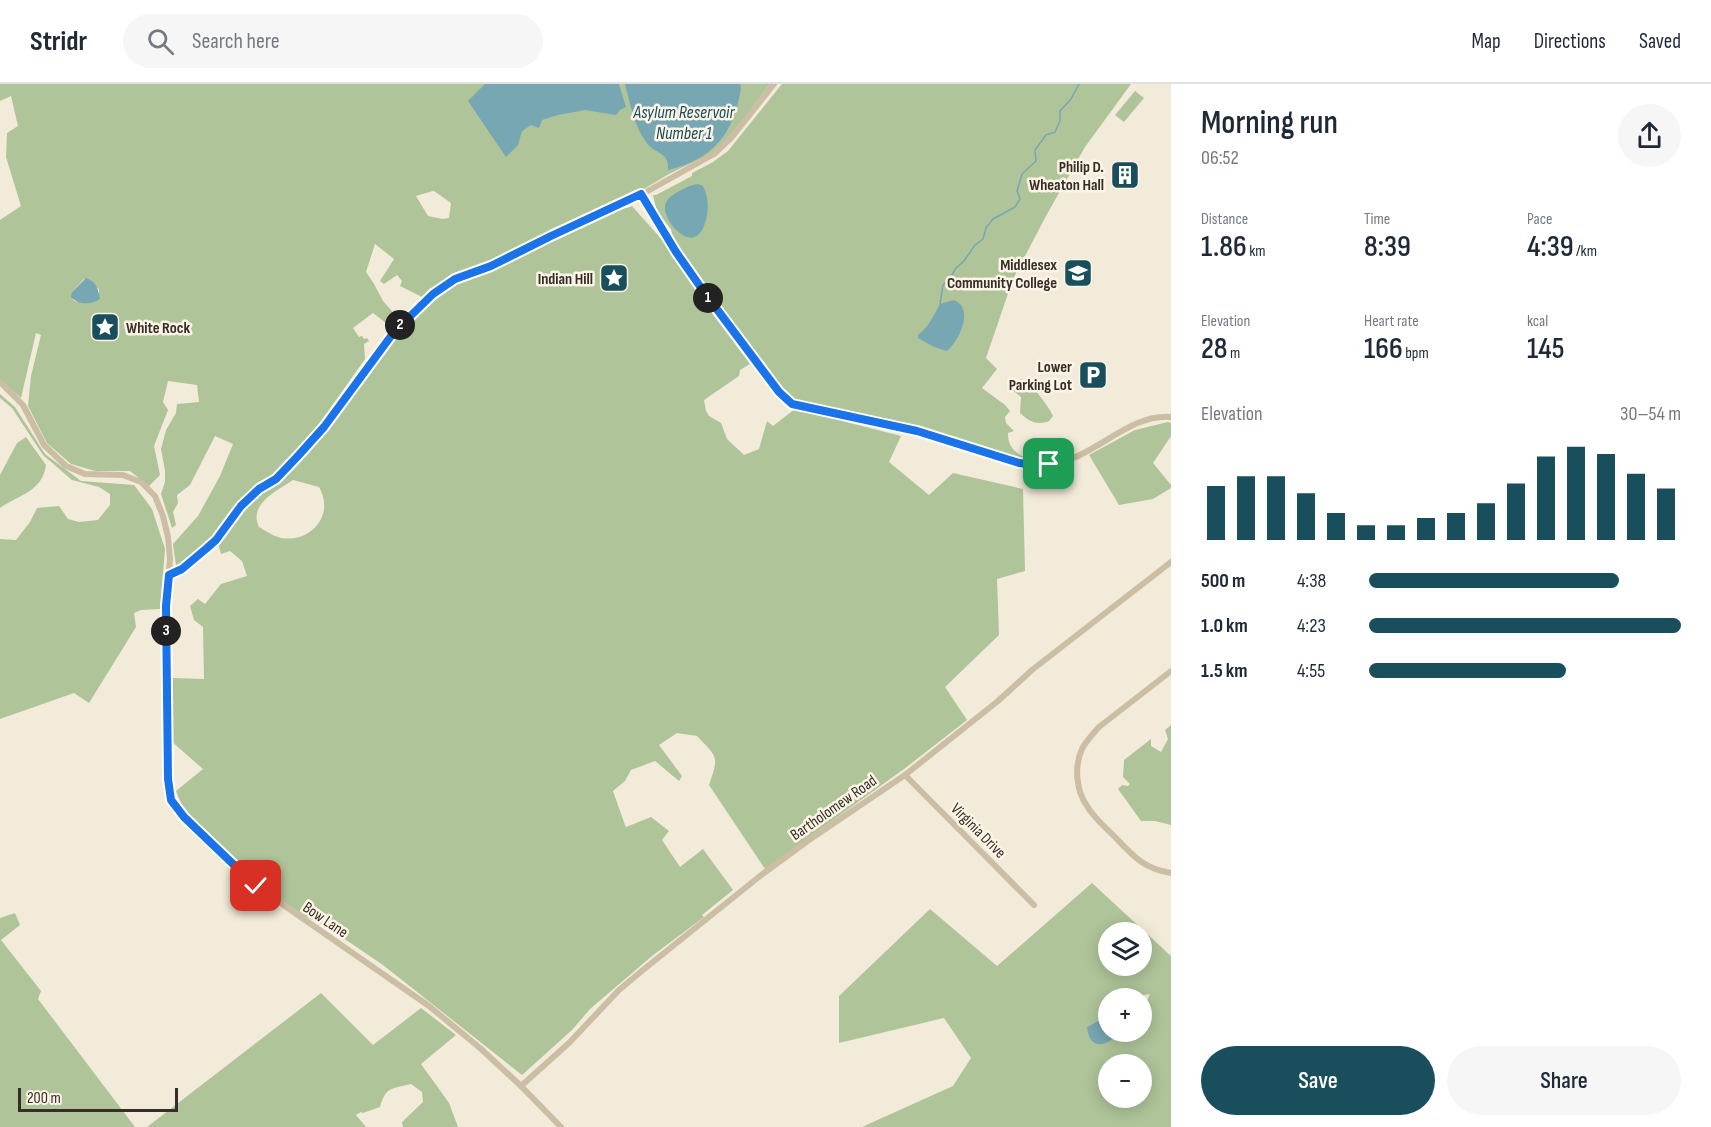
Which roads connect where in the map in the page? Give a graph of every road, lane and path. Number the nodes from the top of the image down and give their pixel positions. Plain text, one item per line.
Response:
1 (774, 84) edge
2 (641, 194) junction
3 (0, 382) edge
4 (1171, 417) edge
5 (1171, 562) edge
6 (169, 575) junction
7 (1171, 671) edge
8 (904, 775) junction
9 (1171, 873) edge
10 (1034, 905) dead end
11 (521, 1086) junction
12 (561, 1127) edge

1 - 2 street
2 - 4 street
2 - 6 street
3 - 6 street, Bow Lane
5 - 8 street, Bartholomew Road
6 - 11 street, Bow Lane
7 - 9 street
8 - 10 street, Virginia Drive
8 - 11 street, Bartholomew Road
11 - 12 street, Bow Lane

